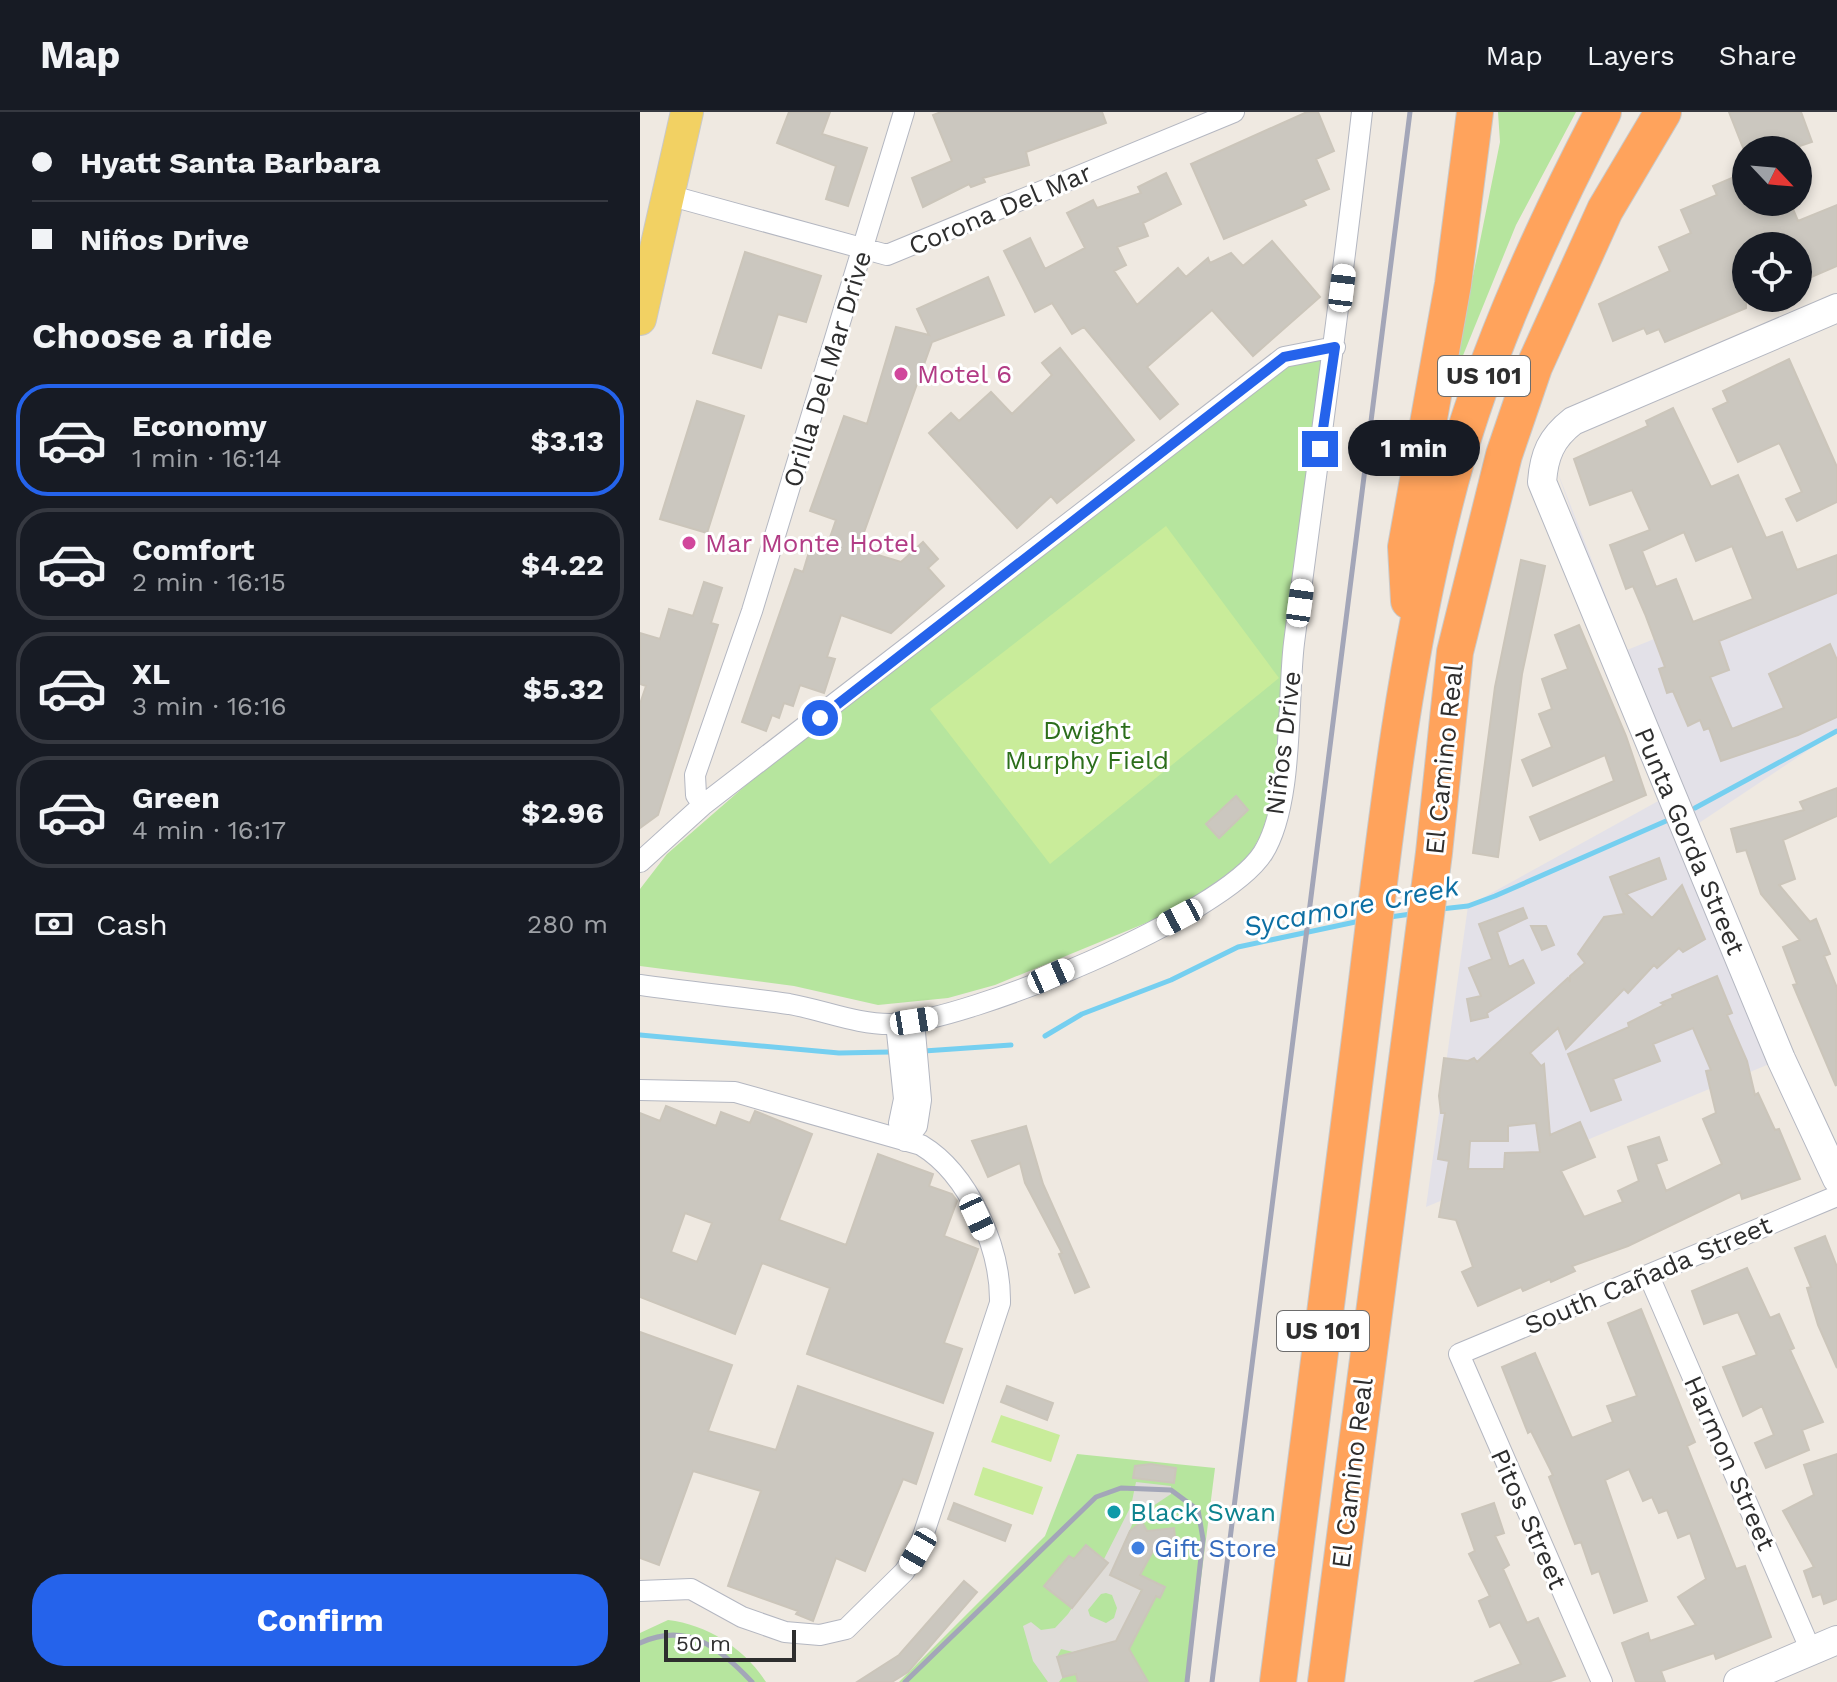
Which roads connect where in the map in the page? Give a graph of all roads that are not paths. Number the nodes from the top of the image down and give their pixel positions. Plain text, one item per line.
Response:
1 (687, 112) edge
2 (904, 112) edge
3 (1234, 112) edge
4 (1362, 112) edge
5 (1475, 112) edge
6 (1603, 112) edge
7 (1663, 112) edge
8 (668, 195) junction
9 (863, 251) junction
10 (1837, 308) edge
11 (640, 319) edge
12 (1335, 347) junction
13 (1411, 656) junction
14 (703, 805) junction
15 (640, 862) edge
16 (640, 985) edge
17 (905, 1022) junction
18 (640, 1090) edge
19 (905, 1141) junction
20 (1837, 1179) edge
21 (1837, 1196) edge
22 (1649, 1276) junction
23 (1459, 1354) joint
24 (640, 1591) edge
25 (1837, 1640) edge
26 (1811, 1651) junction
27 (1278, 1682) edge
28 (1326, 1682) edge
29 (1602, 1682) edge
30 (1738, 1682) edge

1 - 8 main road
2 - 9 street, Orilla Del Mar Drive
3 - 9 street, Corona Del Mar
4 - 12 street, Niños Drive
5 - 13 highway
6 - 13 highway, El Camino Real / US 101
7 - 28 highway, El Camino Real / US 101
8 - 9 street, Corona Del Mar
8 - 11 main road
9 - 14 street, Orilla Del Mar Drive
10 - 20 street, Punta Gorda Street
12 - 14 street
12 - 17 street, Niños Drive
13 - 27 highway, El Camino Real / US 101
14 - 15 street
16 - 17 street, Niños Drive
17 - 19 street
18 - 19 street
19 - 24 street
21 - 22 street, South Cañada Street
22 - 23 street, South Cañada Street
22 - 26 street, Harmon Street
23 - 29 street, Pitos Street
25 - 26 street
26 - 30 street

